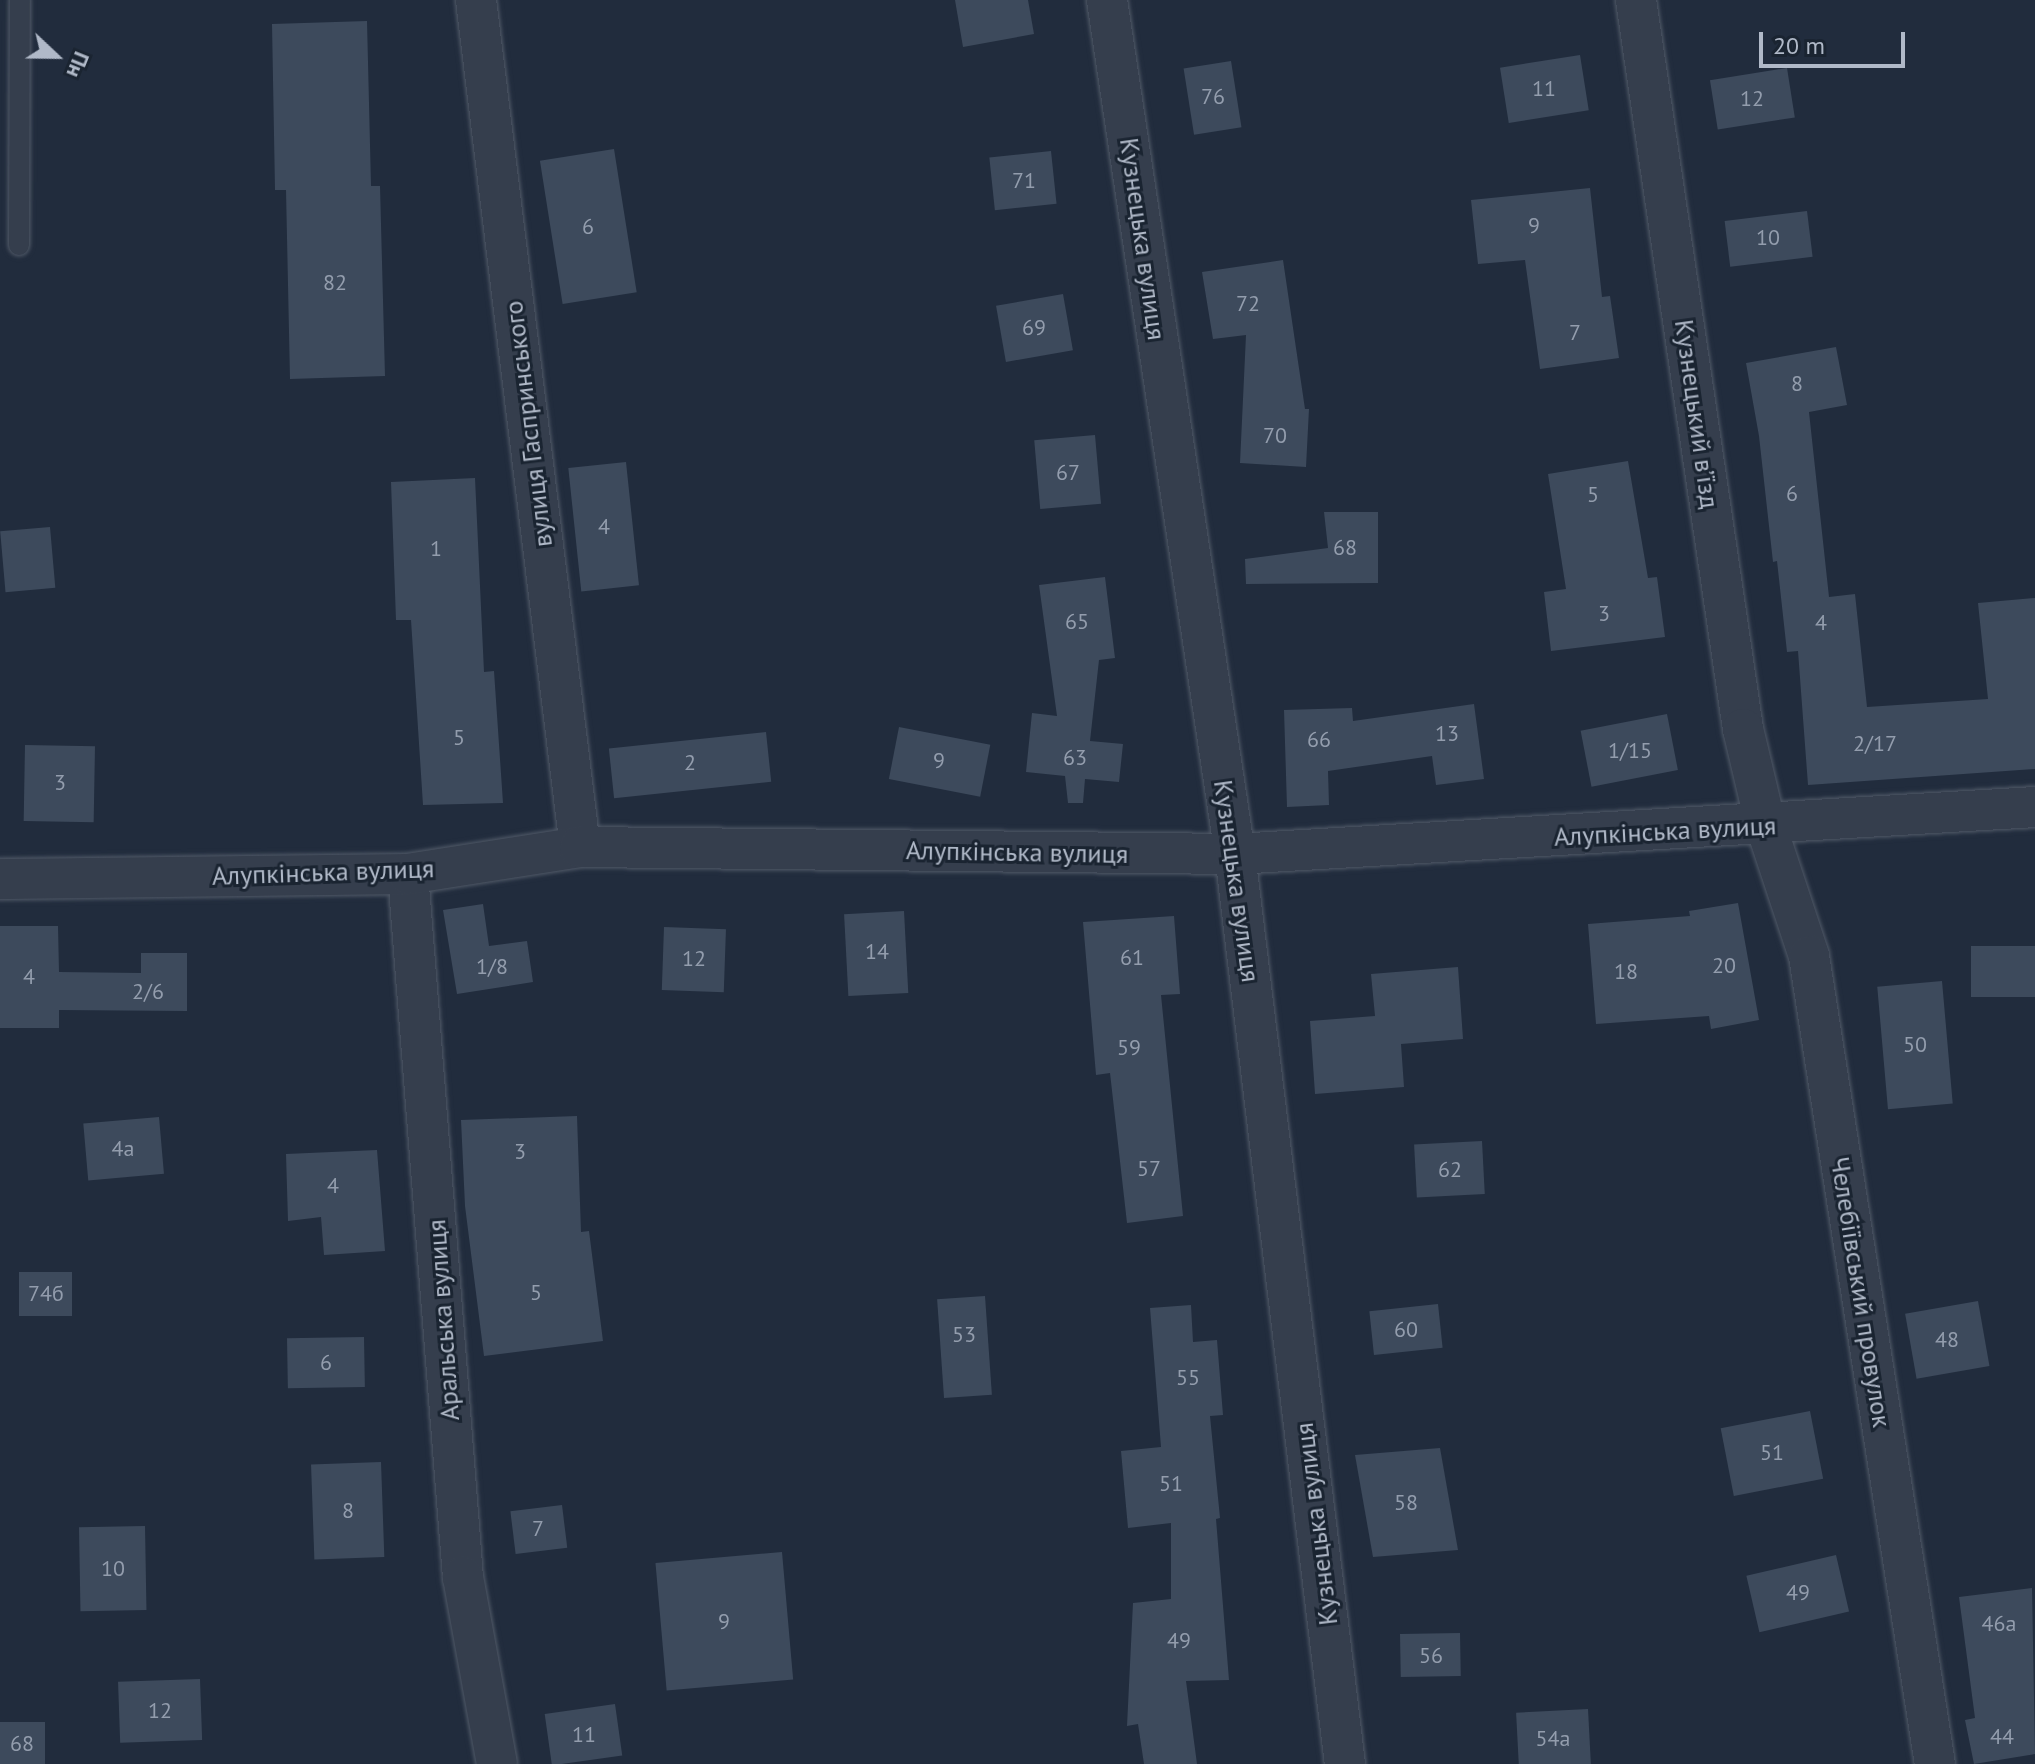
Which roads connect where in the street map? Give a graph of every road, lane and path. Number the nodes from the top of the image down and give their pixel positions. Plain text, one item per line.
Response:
1 (20, 0) edge
2 (476, 0) edge
3 (1107, 0) edge
4 (1636, 0) edge
5 (19, 245) dead end
6 (2035, 807) edge
7 (1766, 826) junction
8 (580, 847) junction
9 (1235, 854) junction
10 (408, 874) junction
11 (0, 879) edge
12 (497, 1764) edge
13 (1345, 1764) edge
14 (1935, 1764) edge

1 - 5 lane
2 - 8 street, вулиця Гаспринського
3 - 9 street, Кузнецька вулиця
4 - 7 street, Кузнецький в’їзд
6 - 7 street, Алупкінська вулиця
7 - 9 street, Алупкінська вулиця
7 - 14 street, Челебіївський провулок
8 - 9 street, Алупкінська вулиця
8 - 10 street, Алупкінська вулиця
9 - 13 street, Кузнецька вулиця
10 - 11 street, Алупкінська вулиця
10 - 12 street, Аральська вулиця

